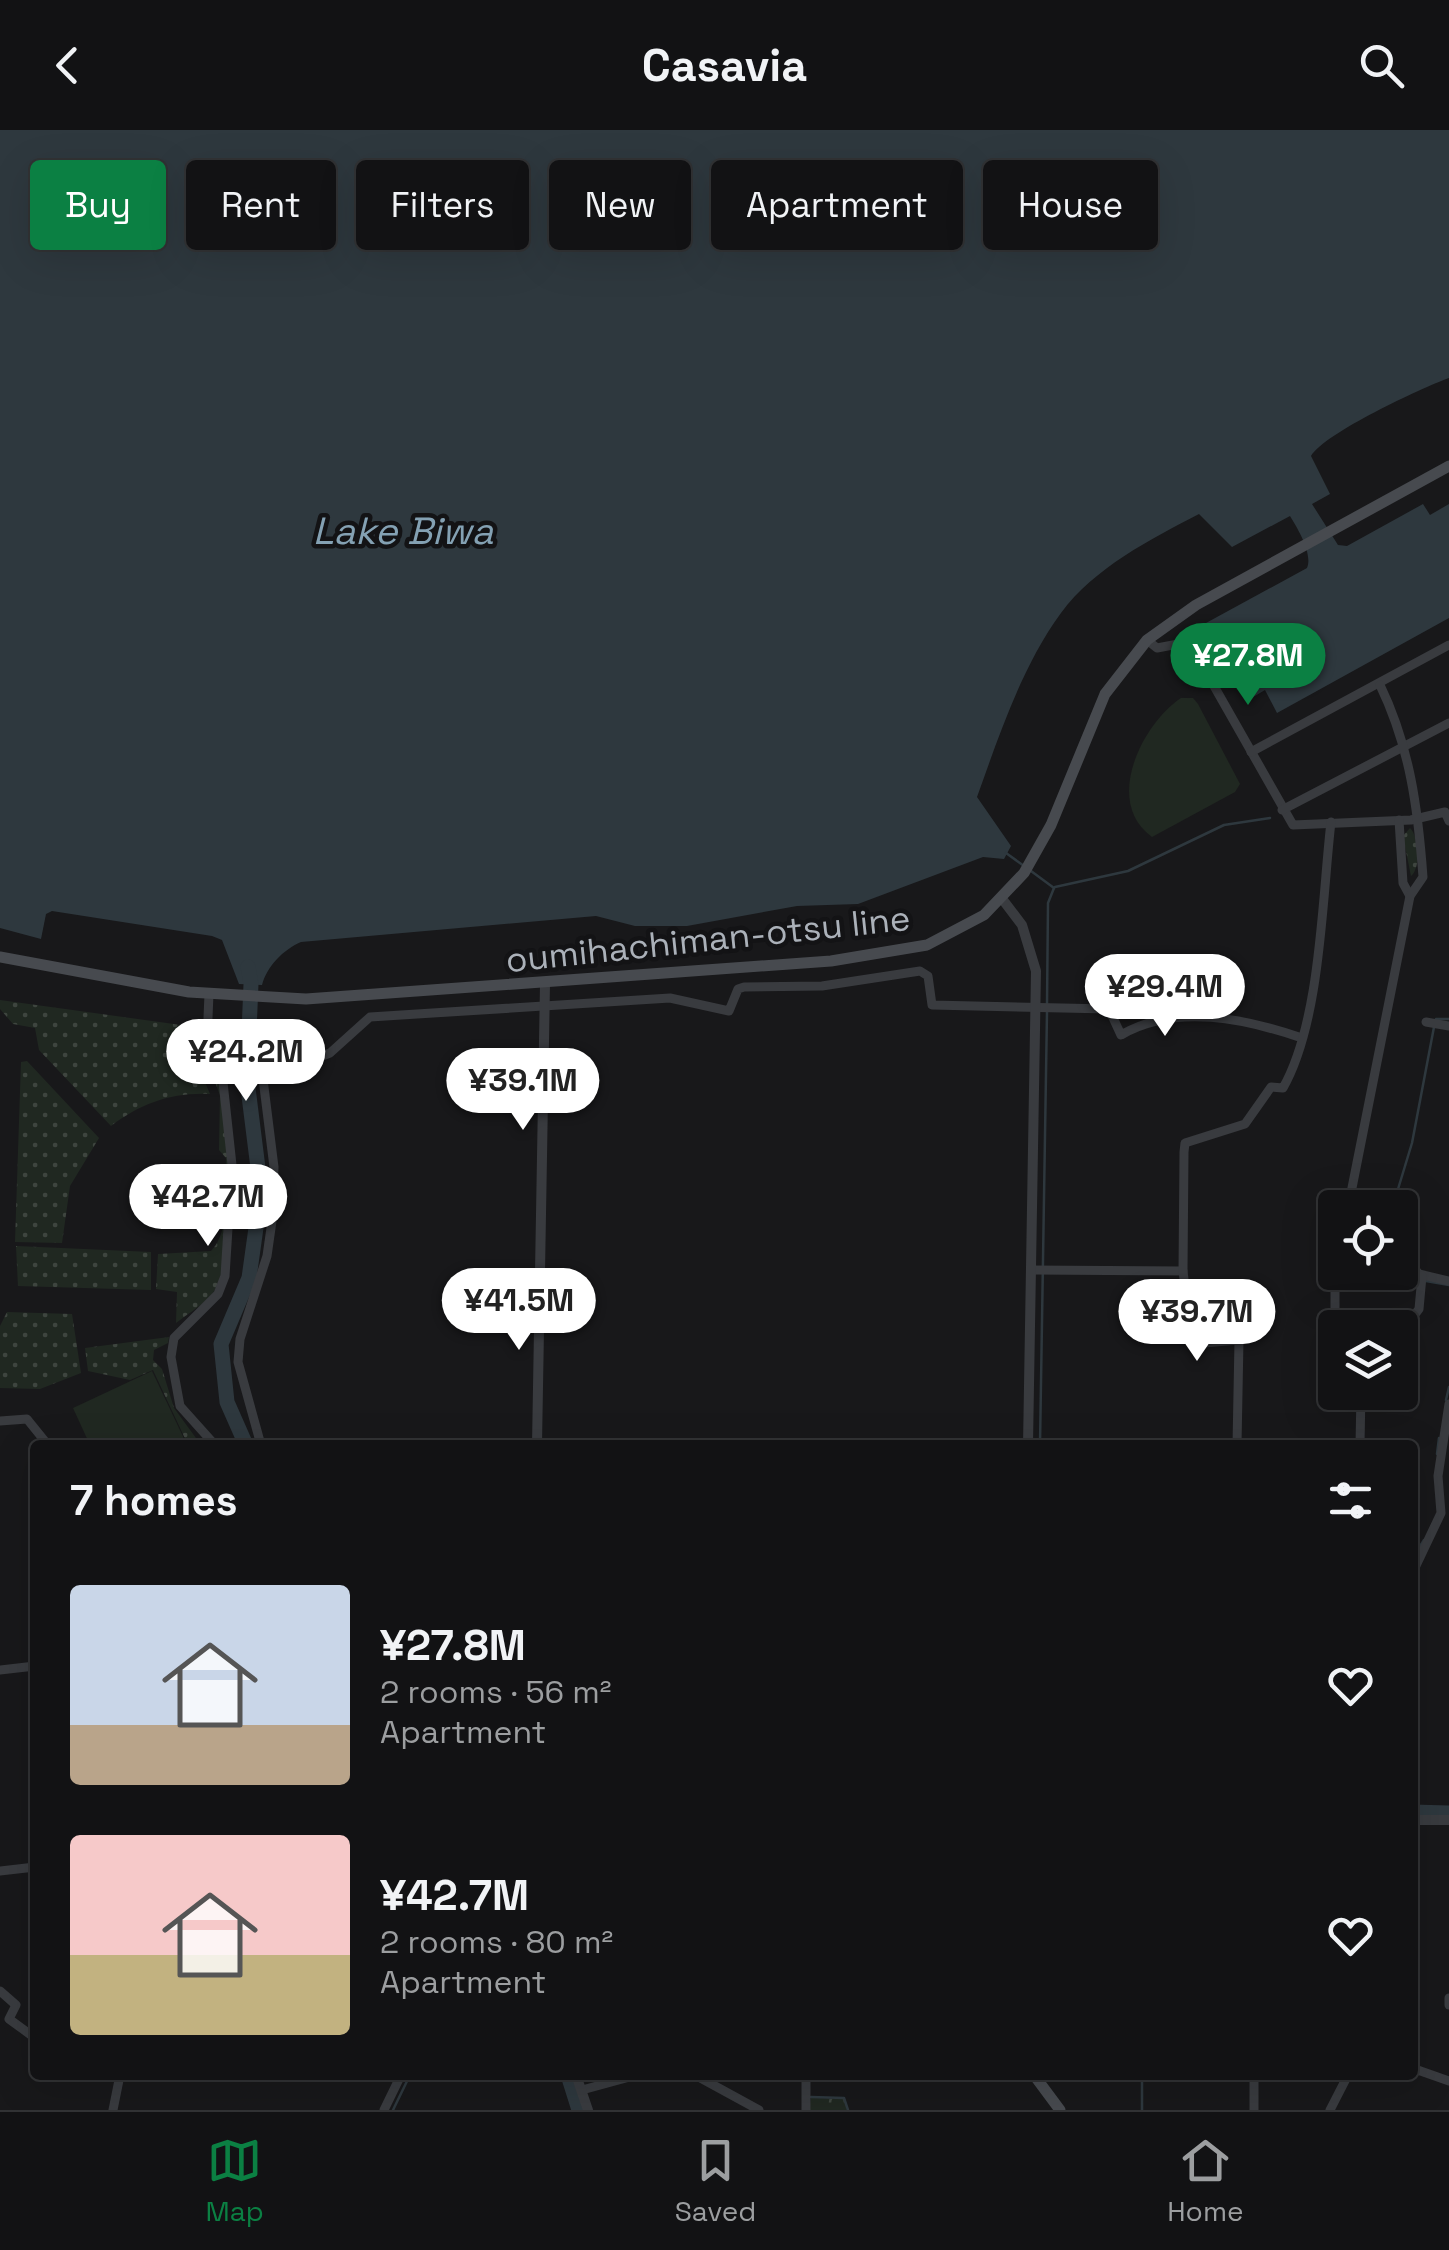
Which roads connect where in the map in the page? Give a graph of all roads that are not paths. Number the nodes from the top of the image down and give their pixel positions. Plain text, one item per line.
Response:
1 (1449, 466) edge
2 (1146, 640) junction
3 (1449, 645) edge
4 (1380, 685) junction
5 (1449, 723) edge
6 (1405, 743) junction
7 (1251, 752) junction
8 (1282, 810) junction
9 (1419, 818) junction
10 (1399, 820) junction
11 (1449, 821) edge
12 (1331, 822) junction
13 (1410, 896) junction
14 (1003, 900) junction
15 (0, 957) edge
16 (545, 984) junction
17 (209, 994) junction
18 (545, 1006) junction
19 (1044, 1006) junction
20 (1426, 1022) dead end
21 (1449, 1026) edge
22 (1302, 1038) junction
23 (1352, 1190) edge
24 (1039, 1270) junction
25 (1184, 1271) junction
26 (1418, 1272) edge
27 (1422, 1276) junction
28 (1449, 1280) edge
29 (1418, 1310) edge
30 (1449, 1404) edge
31 (1361, 1410) edge
32 (0, 1421) edge
33 (44, 1440) edge
34 (211, 1440) edge
35 (260, 1440) edge
36 (538, 1440) edge
37 (1028, 1440) edge
38 (1237, 1440) edge
39 (1360, 1440) edge
40 (1445, 1492) edge
41 (1418, 1563) edge
42 (30, 1667) edge
43 (0, 1670) edge
44 (1418, 1820) edge
45 (1449, 1820) edge
46 (30, 1868) edge
47 (0, 1871) edge
48 (0, 1991) edge
49 (30, 2034) edge
50 (1418, 2070) edge
51 (119, 2080) edge
52 (399, 2080) edge
53 (578, 2080) edge
54 (619, 2080) edge
55 (704, 2080) edge
56 (806, 2080) edge
57 (1038, 2080) edge
58 (1254, 2080) edge
59 (1345, 2080) edge
60 (1449, 2081) edge
61 (582, 2090) junction
62 (112, 2110) edge
63 (384, 2110) edge
64 (588, 2110) edge
65 (760, 2110) edge
66 (806, 2110) edge
67 (1060, 2110) edge
68 (1254, 2110) edge
69 (1330, 2110) edge

1 - 2 main road, oumihachiman-otsu line
2 - 7 street
2 - 14 main road, oumihachiman-otsu line
3 - 4 street
4 - 6 street
4 - 7 street
5 - 6 street
6 - 8 street
6 - 9 street
7 - 8 street
8 - 12 street
9 - 10 street
9 - 11 street
9 - 13 street
10 - 12 street
10 - 13 street
12 - 22 street
13 - 23 street
14 - 16 main road, oumihachiman-otsu line
14 - 19 street
15 - 17 main road, oumihachiman-otsu line
16 - 17 main road, oumihachiman-otsu line
16 - 18 street
17 - 34 street
18 - 19 street
18 - 35 street
18 - 36 street
19 - 22 street
19 - 24 street
20 - 21 street
22 - 25 street
24 - 25 street
24 - 37 street
25 - 38 street
26 - 27 street
27 - 28 street
27 - 29 street
30 - 40 street
31 - 39 street
32 - 33 street
40 - 41 street
42 - 43 street
44 - 45 street
46 - 47 street
48 - 49 street
50 - 60 street
51 - 62 street
52 - 63 street
53 - 61 street
54 - 61 street
55 - 65 street
56 - 66 street
57 - 67 main road
58 - 68 street
59 - 69 street
61 - 64 street

